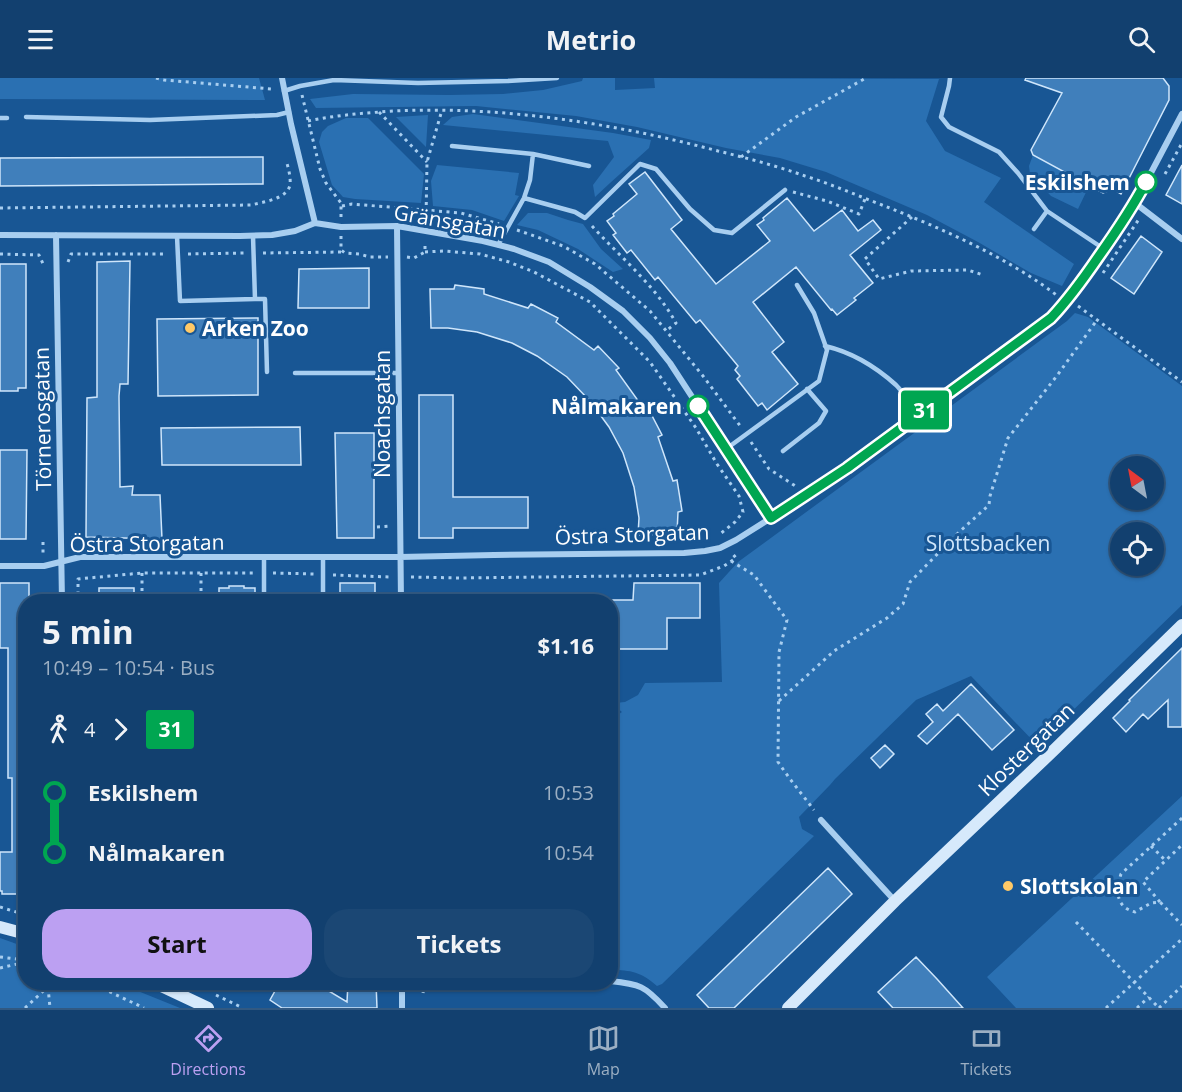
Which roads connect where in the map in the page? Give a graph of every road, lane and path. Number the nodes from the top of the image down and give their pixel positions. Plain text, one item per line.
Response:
1 (156, 78) edge
2 (282, 78) edge
3 (557, 78) edge
4 (866, 78) edge
5 (950, 78) edge
6 (354, 79) edge
7 (525, 79) edge
8 (300, 86) junction
9 (271, 88) dead end
10 (284, 91) junction
11 (442, 110) junction
12 (289, 112) junction
13 (379, 112) junction
14 (1182, 114) edge
15 (26, 117) dead end
16 (0, 118) edge
17 (7, 118) dead end
18 (308, 121) junction
19 (452, 146) dead end
20 (533, 154) junction
21 (741, 157) junction
22 (427, 162) junction
23 (589, 166) dead end
24 (784, 190) joint
25 (287, 191) dead end
26 (524, 198) junction
27 (865, 199) junction
28 (1135, 203) junction
29 (342, 206) junction
30 (0, 208) edge
31 (426, 210) junction
32 (1047, 211) junction
33 (912, 217) junction
34 (585, 218) junction
35 (315, 223) junction
36 (397, 226) junction
37 (341, 227) junction
38 (1034, 229) dead end
39 (426, 231) junction
40 (0, 235) edge
41 (56, 235) junction
42 (177, 236) junction
43 (253, 236) junction
44 (1182, 239) edge
45 (498, 245) junction
46 (1104, 249) junction
47 (424, 252) junction
48 (397, 257) junction
49 (983, 275) dead end
50 (797, 285) dead end
51 (255, 299) junction
52 (1068, 301) junction
53 (1097, 320) junction
54 (666, 331) dead end
55 (825, 346) junction
56 (267, 372) dead end
57 (295, 373) dead end
58 (398, 373) junction
59 (1182, 382) edge
60 (807, 389) junction
61 (919, 415) junction
62 (726, 449) junction
63 (783, 451) dead end
64 (771, 518) junction
65 (727, 544) junction
66 (264, 557) junction
67 (323, 557) junction
68 (400, 557) junction
69 (736, 558) dead end
70 (62, 561) junction
71 (731, 561) dead end
72 (0, 566) edge
73 (142, 573) dead end
74 (201, 573) dead end
75 (62, 594) edge
76 (142, 594) edge
77 (201, 594) edge
78 (264, 594) edge
79 (323, 594) edge
80 (401, 594) edge
81 (1182, 625) edge
82 (778, 701) junction
83 (814, 810) dead end
84 (1182, 818) edge
85 (821, 820) dead end
86 (1182, 845) edge
87 (1151, 846) junction
88 (1166, 861) junction
89 (895, 901) junction
90 (1160, 902) junction
91 (0, 907) edge
92 (18, 913) edge
93 (1076, 922) dead end
94 (1182, 925) edge
95 (0, 927) edge
96 (18, 932) edge
97 (1182, 939) edge
98 (0, 957) edge
99 (18, 960) edge
100 (18, 963) edge
101 (0, 968) edge
102 (618, 982) edge
103 (1134, 983) junction
104 (1182, 986) edge
105 (45, 990) edge
106 (48, 990) edge
107 (106, 990) edge
108 (170, 990) edge
109 (402, 990) edge
110 (424, 990) edge
111 (423, 993) dead end
112 (1149, 997) junction
113 (25, 1008) edge
114 (50, 1008) edge
115 (144, 1008) edge
116 (208, 1008) edge
117 (402, 1008) edge
118 (665, 1008) edge
119 (788, 1008) edge
120 (1106, 1008) edge
121 (1137, 1008) edge
122 (1159, 1008) edge

1 - 9 path
2 - 10 street
3 - 7 lane
4 - 21 path
5 - 32 lane
6 - 7 lane
6 - 8 lane
8 - 10 lane
8 - 18 path
10 - 12 street
11 - 13 path
11 - 21 path
11 - 22 path
12 - 15 lane
12 - 35 street
13 - 18 path
13 - 22 path
14 - 28 street, Östra Storgatan
16 - 17 lane
18 - 29 path
19 - 20 lane
20 - 23 lane
20 - 26 lane
21 - 27 path
22 - 31 path
24 - 27 path
24 - 34 lane
25 - 30 path
26 - 34 lane
26 - 45 lane
27 - 33 path
28 - 44 street
28 - 46 street, Östra Storgatan
29 - 31 path
29 - 37 path
31 - 39 path
32 - 38 lane
32 - 46 lane
33 - 49 path
33 - 52 path
34 - 54 path
35 - 37 street, Gränsgatan
35 - 43 street, Gränsgatan
36 - 37 street, Gränsgatan
36 - 39 street, Gränsgatan
36 - 48 street, Noachsgatan
37 - 48 path
39 - 45 street, Gränsgatan
39 - 47 path
40 - 41 street, Gränsgatan
41 - 42 street, Gränsgatan
41 - 70 street, Törnerosgatan
42 - 43 street, Gränsgatan
42 - 51 lane
43 - 51 lane
45 - 62 street, Gränsgatan
46 - 52 street, Östra Storgatan
47 - 48 path
47 - 65 path
48 - 58 street, Noachsgatan
50 - 55 lane
51 - 56 lane
52 - 53 path
52 - 61 street, Östra Storgatan
53 - 59 path
53 - 82 path
55 - 60 lane
55 - 61 lane
57 - 58 lane
58 - 68 street, Noachsgatan
60 - 62 lane
60 - 63 lane
61 - 64 street, Östra Storgatan
62 - 64 street, Gränsgatan
64 - 65 street, Östra Storgatan
65 - 68 street, Östra Storgatan
65 - 69 path
66 - 67 street, Östra Storgatan
66 - 70 street, Östra Storgatan
66 - 78 lane
67 - 68 street, Östra Storgatan
67 - 79 lane
68 - 80 street, Noachsgatan
70 - 72 street, Östra Storgatan
70 - 75 street, Törnerosgatan
71 - 82 path
73 - 76 path
74 - 77 path
81 - 89 street, Klostergatan
82 - 83 path
84 - 87 path
85 - 89 street
86 - 88 path
87 - 88 path
87 - 90 path
88 - 90 path
89 - 119 street, Klostergatan
90 - 94 path
91 - 92 path
93 - 103 path
95 - 96 street
97 - 103 path
98 - 99 path
100 - 101 path
102 - 118 street
103 - 112 path
103 - 120 path
104 - 122 path
105 - 113 path
106 - 114 path
107 - 115 path
108 - 116 street
109 - 117 street
110 - 111 path
112 - 121 path
112 - 122 path

